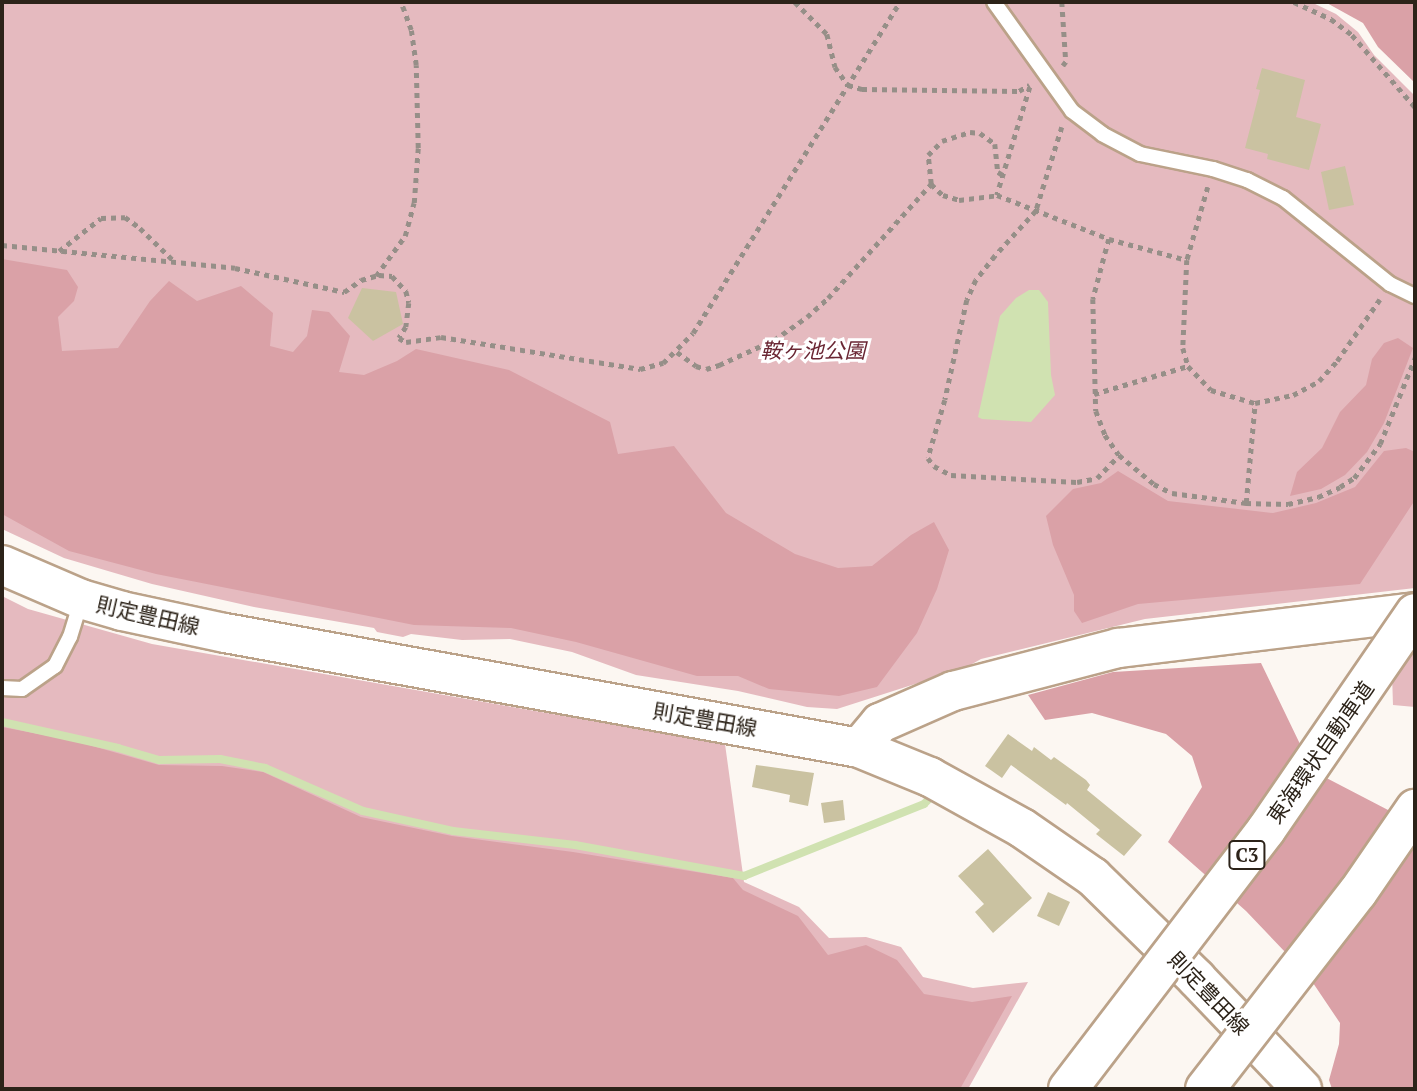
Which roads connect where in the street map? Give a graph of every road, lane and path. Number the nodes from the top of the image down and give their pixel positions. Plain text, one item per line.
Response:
1 (401, 2) edge
2 (795, 2) edge
3 (900, 2) edge
4 (994, 2) edge
5 (1062, 2) edge
6 (1294, 2) edge
7 (1051, 82) junction
8 (848, 85) junction
9 (1415, 107) edge
10 (1072, 111) junction
11 (1213, 169) junction
12 (1003, 175) junction
13 (932, 184) junction
14 (997, 195) junction
15 (1036, 211) junction
16 (1110, 239) junction
17 (2, 245) edge
18 (59, 251) junction
19 (1187, 260) junction
20 (175, 262) junction
21 (376, 276) junction
22 (1390, 284) junction
23 (1415, 296) edge
24 (677, 352) junction
25 (1415, 358) edge
26 (1188, 366) junction
27 (1094, 394) junction
28 (1255, 402) junction
29 (1119, 454) junction
30 (1246, 503) junction
31 (2, 565) edge
32 (81, 599) junction
33 (1415, 613) edge
34 (2, 688) edge
35 (859, 748) junction
36 (1415, 808) edge
37 (1068, 1089) edge
38 (1205, 1089) edge
39 (1302, 1089) edge

1 - 21 path
2 - 8 path
3 - 8 path
4 - 7 lane
5 - 7 path
6 - 9 path
7 - 10 lane
8 - 12 path
8 - 24 path
10 - 11 lane
10 - 15 path
11 - 19 path
11 - 22 lane
12 - 13 path
12 - 14 path
13 - 14 path
13 - 24 path
14 - 15 path
15 - 16 path
15 - 29 path
16 - 19 path
16 - 27 path
17 - 18 path
18 - 20 path
18 - 20 path
19 - 26 path
20 - 21 path
21 - 24 path
22 - 23 lane
22 - 28 path
25 - 30 path
26 - 27 path
26 - 28 path
27 - 29 path
28 - 30 path
29 - 30 path
31 - 32 main road, 則定豊田線
32 - 34 lane
32 - 35 main road, 則定豊田線
33 - 35 main road
33 - 37 main road, 東海環状自動車道 / C3, bridge
35 - 39 main road, 則定豊田線
36 - 38 main road, bridge

